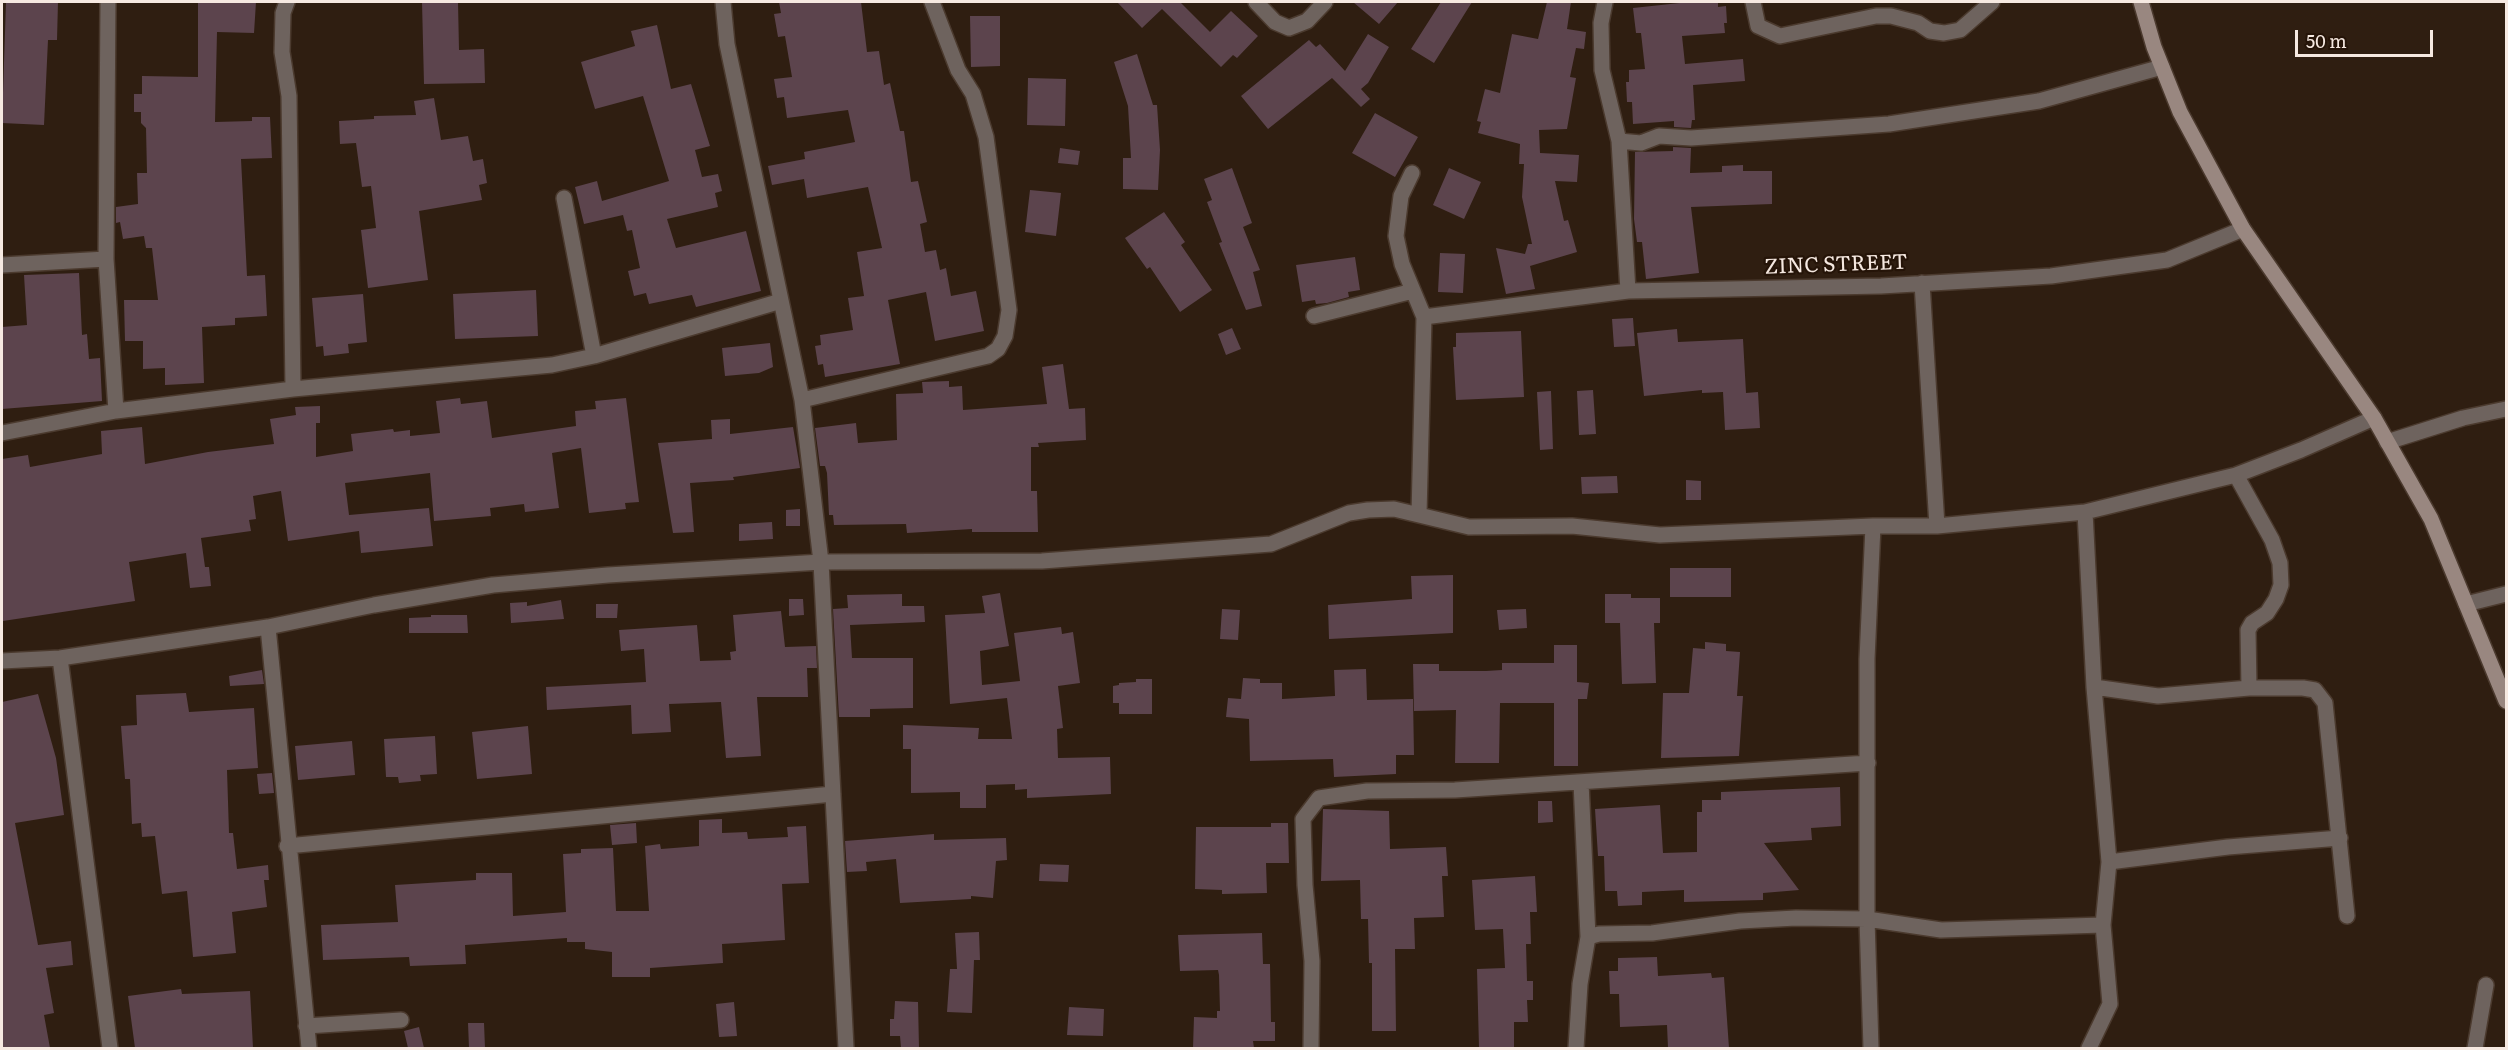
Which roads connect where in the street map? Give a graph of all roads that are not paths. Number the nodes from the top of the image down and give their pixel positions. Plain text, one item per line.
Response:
1 (108, 2) edge
2 (287, 2) edge
3 (723, 2) edge
4 (932, 2) edge
5 (1256, 2) edge
6 (1325, 2) edge
7 (1605, 2) edge
8 (1753, 2) edge
9 (1992, 2) edge
10 (2141, 2) edge
11 (2162, 66) junction
12 (1619, 141) junction
13 (1412, 173) dead end
14 (564, 198) dead end
15 (2243, 230) junction
16 (106, 259) junction
17 (2, 265) edge
18 (1922, 283) junction
19 (1413, 291) junction
20 (1628, 291) junction
21 (781, 301) junction
22 (1314, 316) dead end
23 (1424, 317) junction
24 (594, 356) junction
25 (293, 389) junction
26 (802, 400) junction
27 (2506, 409) edge
28 (116, 411) junction
29 (2374, 418) junction
30 (2, 433) edge
31 (2387, 442) junction
32 (2236, 475) junction
33 (2085, 512) junction
34 (1419, 514) junction
35 (1873, 526) junction
36 (1937, 526) junction
37 (821, 562) junction
38 (2506, 594) edge
39 (2466, 604) junction
40 (268, 627) junction
41 (60, 658) junction
42 (2, 661) edge
43 (2094, 687) junction
44 (2249, 688) junction
45 (2506, 701) edge
46 (1868, 763) junction
47 (1581, 782) junction
48 (833, 794) junction
49 (2340, 838) junction
50 (287, 846) junction
51 (2109, 862) junction
52 (2347, 916) dead end
53 (1867, 919) junction
54 (2103, 925) junction
55 (1588, 937) junction
56 (2486, 985) dead end
57 (400, 1020) dead end
58 (306, 1026) junction
59 (110, 1048) edge
60 (309, 1048) edge
61 (846, 1048) edge
62 (1311, 1048) edge
63 (1576, 1048) edge
64 (1871, 1048) edge
65 (2089, 1048) edge
66 (2475, 1048) edge

1 - 16 street
2 - 25 street
3 - 21 street
4 - 26 street
5 - 6 street
7 - 12 street
8 - 9 street
10 - 11 street
11 - 12 street
11 - 15 street
12 - 20 street
13 - 19 street
14 - 24 street
15 - 18 street, ZINC STREET
15 - 29 street
16 - 17 street
16 - 28 street
18 - 20 street, ZINC STREET
18 - 36 street
19 - 22 street
19 - 23 street
20 - 23 street, ZINC STREET
21 - 24 street
21 - 26 street
23 - 34 street
24 - 25 street
25 - 28 street
26 - 37 street
27 - 31 street
28 - 30 street
29 - 31 street
29 - 32 street
31 - 39 street
32 - 33 street
32 - 44 street
33 - 36 street
33 - 43 street
34 - 35 street
34 - 37 street
35 - 36 street
35 - 46 street
37 - 40 street
37 - 48 street
38 - 39 street
39 - 45 street
40 - 41 street
40 - 50 street
41 - 42 street
41 - 59 street
43 - 44 street
43 - 51 street
44 - 49 street
46 - 47 street
46 - 53 street
47 - 55 street
47 - 62 street
48 - 50 street
48 - 61 street
49 - 51 street
49 - 52 street
50 - 58 street
51 - 54 street
53 - 54 street
53 - 55 street
53 - 64 street
54 - 65 street
55 - 63 street
56 - 66 street
57 - 58 street
58 - 60 street

